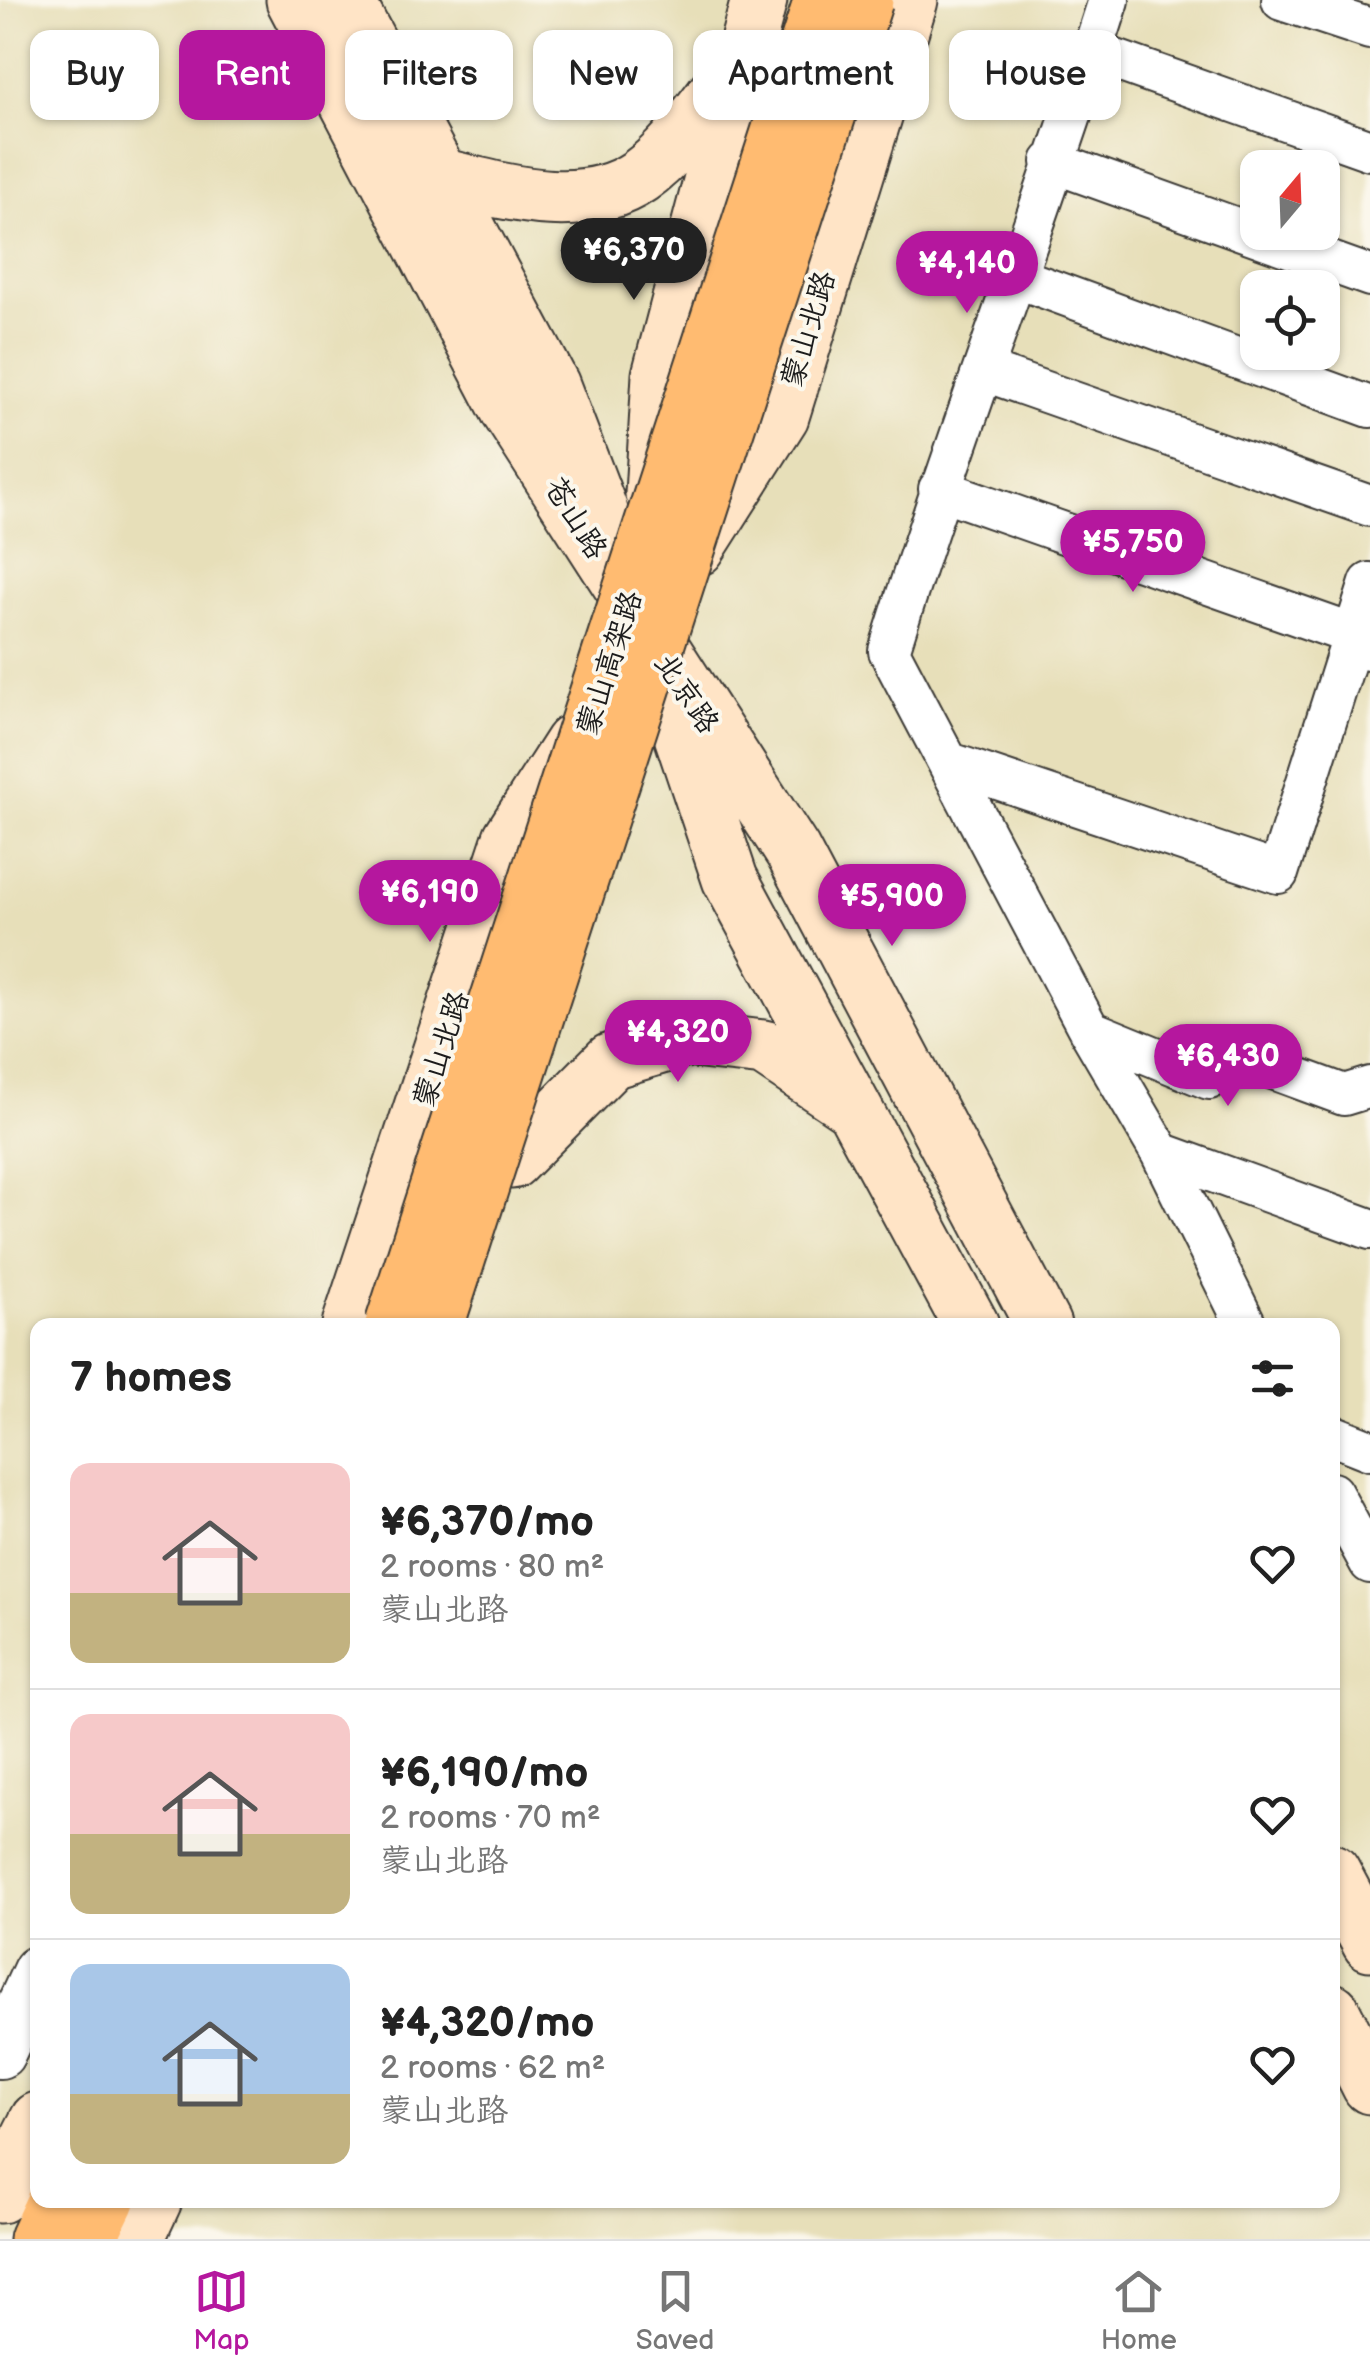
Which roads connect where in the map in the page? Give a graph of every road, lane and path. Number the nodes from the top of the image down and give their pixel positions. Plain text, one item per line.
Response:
1 (294, 0) edge
2 (346, 0) edge
3 (758, 0) edge
4 (822, 0) edge
5 (865, 0) edge
6 (910, 0) edge
7 (1109, 0) edge
8 (1282, 0) edge
9 (749, 30) edge
10 (1100, 30) edge
11 (1370, 30) edge
12 (1121, 62) edge
13 (694, 120) edge
14 (725, 120) edge
15 (1068, 120) edge
16 (1370, 150) edge
17 (1052, 162) junction
18 (436, 175) junction
19 (1370, 276) edge
20 (1018, 278) junction
21 (985, 371) junction
22 (1370, 407) edge
23 (939, 490) junction
24 (1370, 506) edge
25 (1370, 583) edge
26 (646, 630) junction
27 (1360, 642) edge
28 (950, 763) junction
29 (1089, 1030) junction
30 (1370, 1087) edge
31 (859, 1111) junction
32 (1161, 1153) junction
33 (512, 1160) junction
34 (1370, 1229) edge
35 (352, 1318) edge
36 (395, 1318) edge
37 (438, 1318) edge
38 (460, 1318) edge
39 (968, 1318) edge
40 (1039, 1318) edge
41 (1243, 1318) edge
42 (1340, 1439) edge
43 (1370, 1450) edge
44 (1340, 1508) edge
45 (1370, 1563) edge
46 (1340, 1887) edge
47 (1370, 1943) edge
48 (30, 1989) edge
49 (1340, 2027) edge
50 (0, 2053) edge
51 (1370, 2086) edge
52 (30, 2136) edge
53 (0, 2195) edge
54 (51, 2208) edge
55 (103, 2208) edge
56 (150, 2208) edge
57 (37, 2239) edge
58 (88, 2239) edge
59 (136, 2239) edge

1 - 26 main road, 苍山路
2 - 18 main road, 苍山路
3 - 9 main road, 蒙山北路
4 - 36 highway, 蒙山高架路, bridge
5 - 37 highway, 蒙山高架路, bridge
6 - 26 main road, 蒙山北路
7 - 10 street
8 - 11 street
12 - 16 street
13 - 18 main road
14 - 26 main road, 蒙山北路
15 - 17 street
17 - 19 street
17 - 20 street
18 - 26 main road, 苍山路
20 - 21 street
20 - 22 street
21 - 23 street
21 - 24 street
23 - 27 street
23 - 28 street
25 - 27 street
26 - 31 main road, 北京路
26 - 33 main road, 蒙山北路
26 - 35 main road, 蒙山北路
26 - 40 main road, 北京路
27 - 28 street
28 - 29 street
29 - 30 street
29 - 32 street
31 - 33 main road
31 - 39 main road, 北京路
32 - 34 street
32 - 41 street
33 - 38 main road, 蒙山北路
42 - 43 street
44 - 45 street
46 - 47 main road
48 - 50 street
49 - 51 main road
52 - 53 main road
54 - 57 highway
55 - 58 highway
56 - 59 main road

